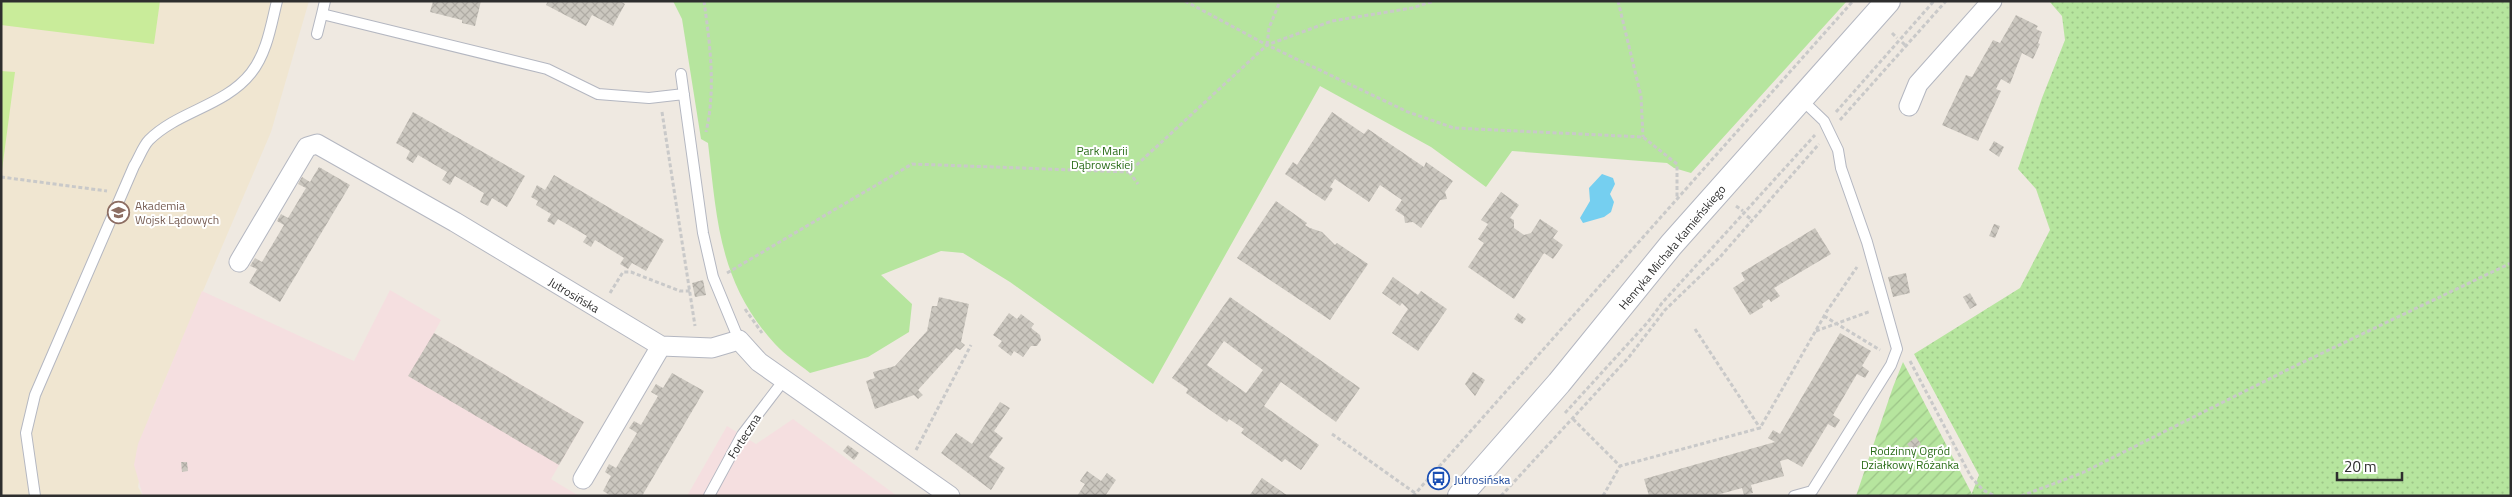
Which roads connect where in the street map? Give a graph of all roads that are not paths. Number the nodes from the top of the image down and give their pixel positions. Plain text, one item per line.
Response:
1 (277, 1) edge
2 (325, 1) edge
3 (1888, 1) edge
4 (1992, 1) edge
5 (322, 14) junction
6 (317, 34) dead end
7 (682, 74) dead end
8 (684, 94) junction
9 (1800, 99) junction
10 (1909, 106) dead end
11 (238, 262) dead end
12 (739, 340) junction
13 (661, 346) junction
14 (784, 380) junction
15 (583, 479) dead end
16 (34, 496) edge
17 (708, 496) edge
18 (950, 496) edge
19 (1460, 496) edge
20 (1794, 496) edge

1 - 16 lane
2 - 5 lane
3 - 9 street, Henryka Michała Kamieńskiego
4 - 10 street
5 - 6 lane
5 - 8 lane
7 - 8 lane
8 - 12 lane
9 - 19 street, Henryka Michała Kamieńskiego
9 - 20 lane
11 - 13 street, Jutrosińska
12 - 13 street, Jutrosińska
12 - 14 street
13 - 15 street
14 - 17 lane, Forteczna
14 - 18 street

